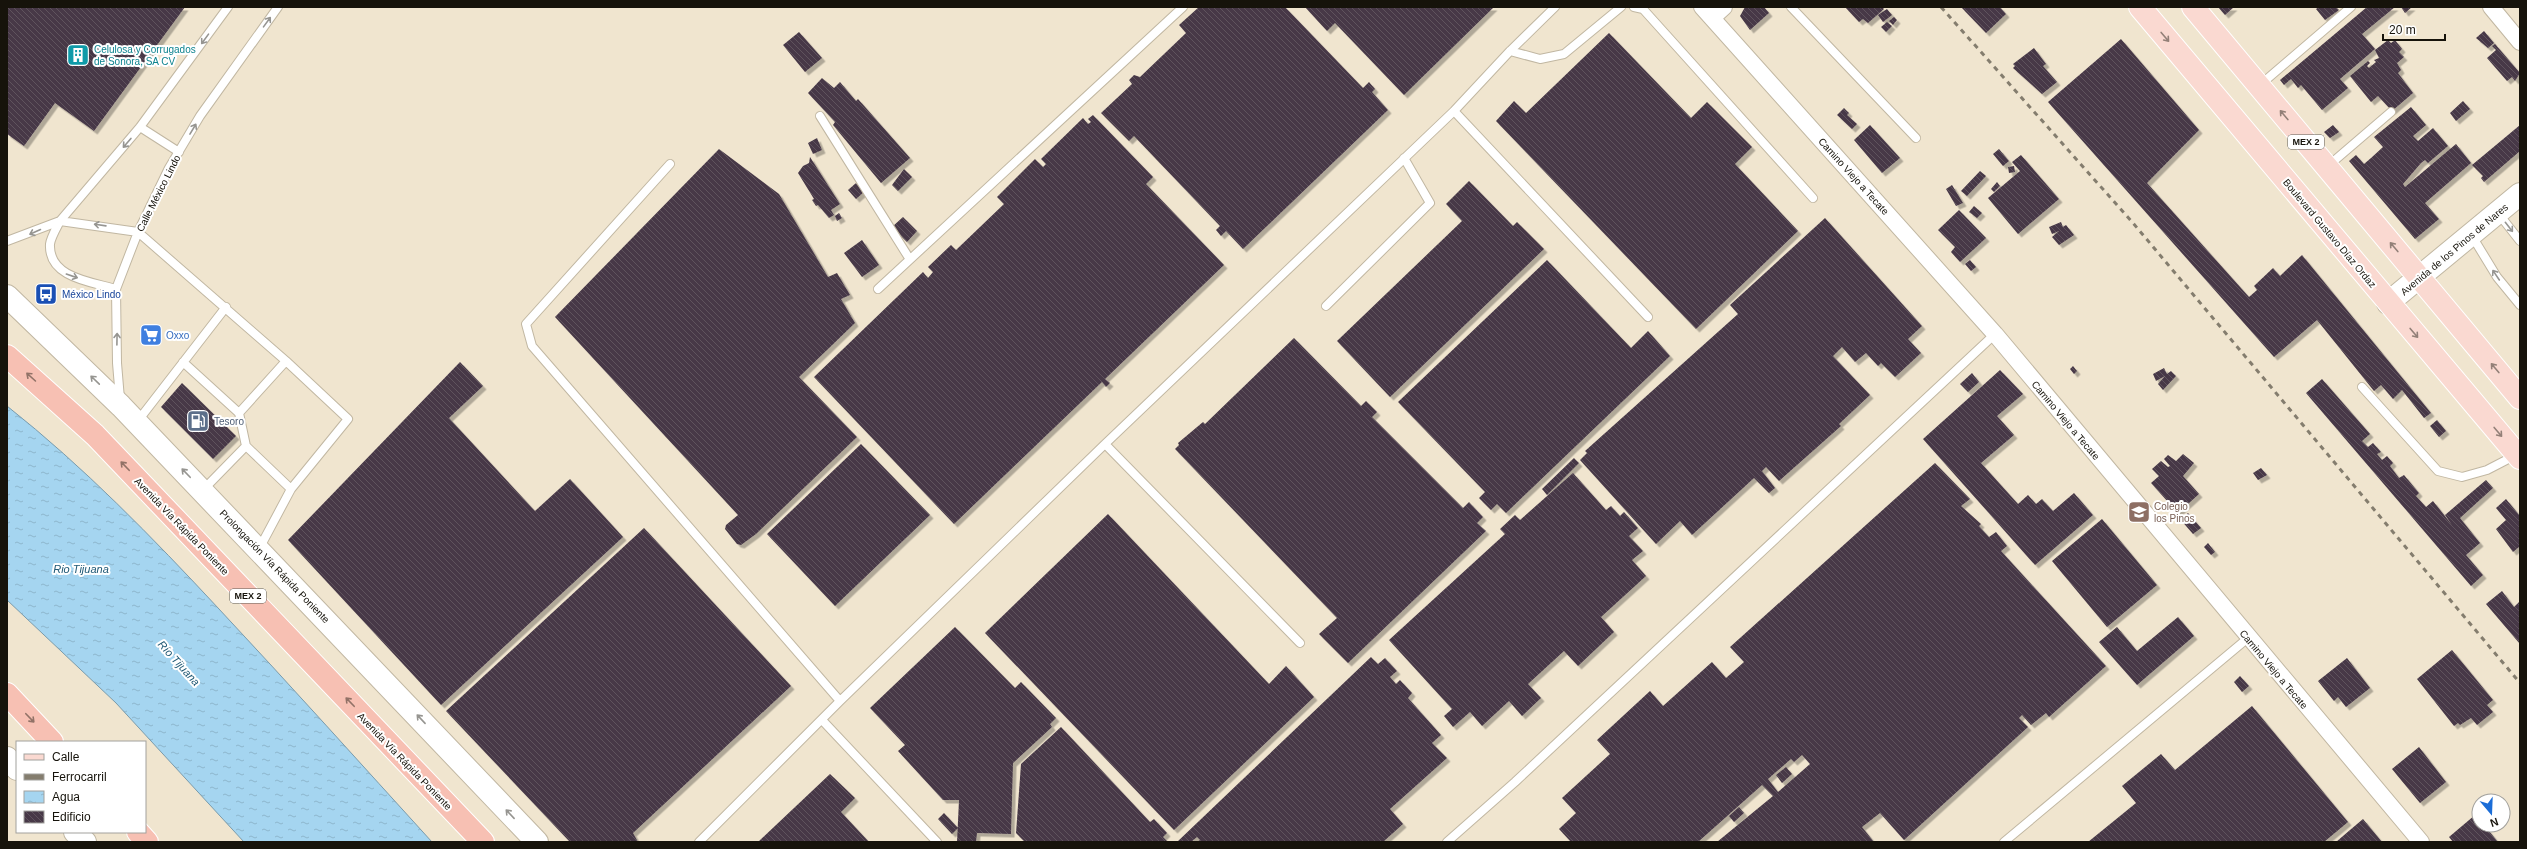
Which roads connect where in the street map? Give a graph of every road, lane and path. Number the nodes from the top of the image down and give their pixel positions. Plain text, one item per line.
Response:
1 (228, 7) edge
2 (278, 7) edge
3 (1183, 7) edge
4 (1555, 7) edge
5 (1621, 7) edge
6 (1634, 7) edge
7 (1791, 7) edge
8 (2140, 7) edge
9 (2193, 7) edge
10 (2351, 7) edge
11 (2491, 7) edge
12 (1713, 10) edge
13 (2520, 42) edge
14 (1510, 51) junction
15 (2259, 86) junction
16 (1454, 111) junction
17 (2391, 112) dead end
18 (820, 116) dead end
19 (140, 127) junction
20 (1916, 138) dead end
21 (179, 152) junction
22 (1404, 158) junction
23 (670, 164) dead end
24 (2327, 167) junction
25 (2520, 194) edge
26 (1813, 198) dead end
27 (2497, 213) junction
28 (60, 221) junction
29 (138, 232) junction
30 (2472, 236) junction
31 (7, 241) edge
32 (2520, 241) edge
33 (909, 258) junction
34 (2419, 277) junction
35 (116, 289) junction
36 (878, 289) dead end
37 (7, 296) edge
38 (2388, 303) junction
39 (1326, 306) dead end
40 (2520, 306) edge
41 (226, 308) junction
42 (1648, 317) dead end
43 (1995, 334) junction
44 (7, 356) edge
45 (286, 361) junction
46 (183, 362) junction
47 (2362, 386) dead end
48 (2520, 398) edge
49 (121, 406) junction
50 (239, 414) junction
51 (137, 422) junction
52 (1105, 444) junction
53 (246, 446) junction
54 (2518, 456) edge
55 (203, 490) junction
56 (291, 490) junction
57 (259, 548) junction
58 (2248, 638) junction
59 (1300, 643) dead end
60 (7, 694) edge
61 (840, 701) junction
62 (822, 720) junction
63 (51, 741) edge
64 (77, 833) edge
65 (139, 833) edge
66 (85, 842) edge
67 (147, 842) edge
68 (483, 842) edge
69 (537, 842) edge
70 (699, 842) edge
71 (937, 842) edge
72 (1447, 842) edge
73 (2004, 842) edge
74 (2421, 842) edge

1 -> 19 lane
21 -> 2 lane, Calle México Lindo
3 - 33 lane
4 - 14 lane
5 - 14 lane
6 - 26 lane
7 - 20 lane
8 -> 38 main road, Boulevard Gustavo Díaz Ordaz
9 - 15 main road, MEX 2
10 - 15 lane
11 - 13 street
12 - 43 street, Camino Viejo a Tecate
14 - 16 lane
24 -> 15 main road, MEX 2
16 - 22 lane
16 - 42 lane
17 - 24 lane
18 - 33 lane
19 - 21 lane
19 -> 28 lane
21 - 29 lane, Calle México Lindo
22 - 39 lane
22 - 52 lane
23 - 61 lane
34 -> 24 main road, MEX 2
25 - 27 main road, Avenida de los Pinos de Nares
27 - 30 main road, Avenida de los Pinos de Nares
27 -> 32 lane
29 -> 28 lane
28 -> 31 lane
28 -> 35 lane
29 - 35 lane, Calle México Lindo
29 - 41 lane
30 - 34 main road, Avenida de los Pinos de Nares
40 -> 30 lane
33 - 36 lane
34 - 38 main road, Avenida de los Pinos de Nares
48 -> 34 main road, MEX 2
49 -> 35 lane, Calle México Lindo
49 -> 37 main road, Prolongación Vía Rápida Poniente
38 -> 54 main road, Boulevard Gustavo Díaz Ordaz
41 - 45 lane
41 - 46 lane
43 - 58 street, Camino Viejo a Tecate
43 - 72 lane
68 -> 44 highway, Avenida Vía Rápida Poniente / MEX 2
45 - 50 lane
45 - 56 lane
46 - 50 lane
46 - 51 lane
47 - 54 lane
49 - 51 main road, Prolongación Vía Rápida Poniente
50 - 53 lane
55 -> 51 main road, Prolongación Vía Rápida Poniente
52 - 59 lane
52 - 61 lane
53 - 55 lane
53 - 56 lane
55 - 57 main road, Prolongación Vía Rápida Poniente
56 - 57 lane
69 -> 57 main road, Prolongación Vía Rápida Poniente
58 - 73 lane
58 - 74 street, Camino Viejo a Tecate
60 -> 63 highway
61 - 62 lane
62 - 70 lane
62 - 71 lane
64 - 66 main road
65 - 67 highway

